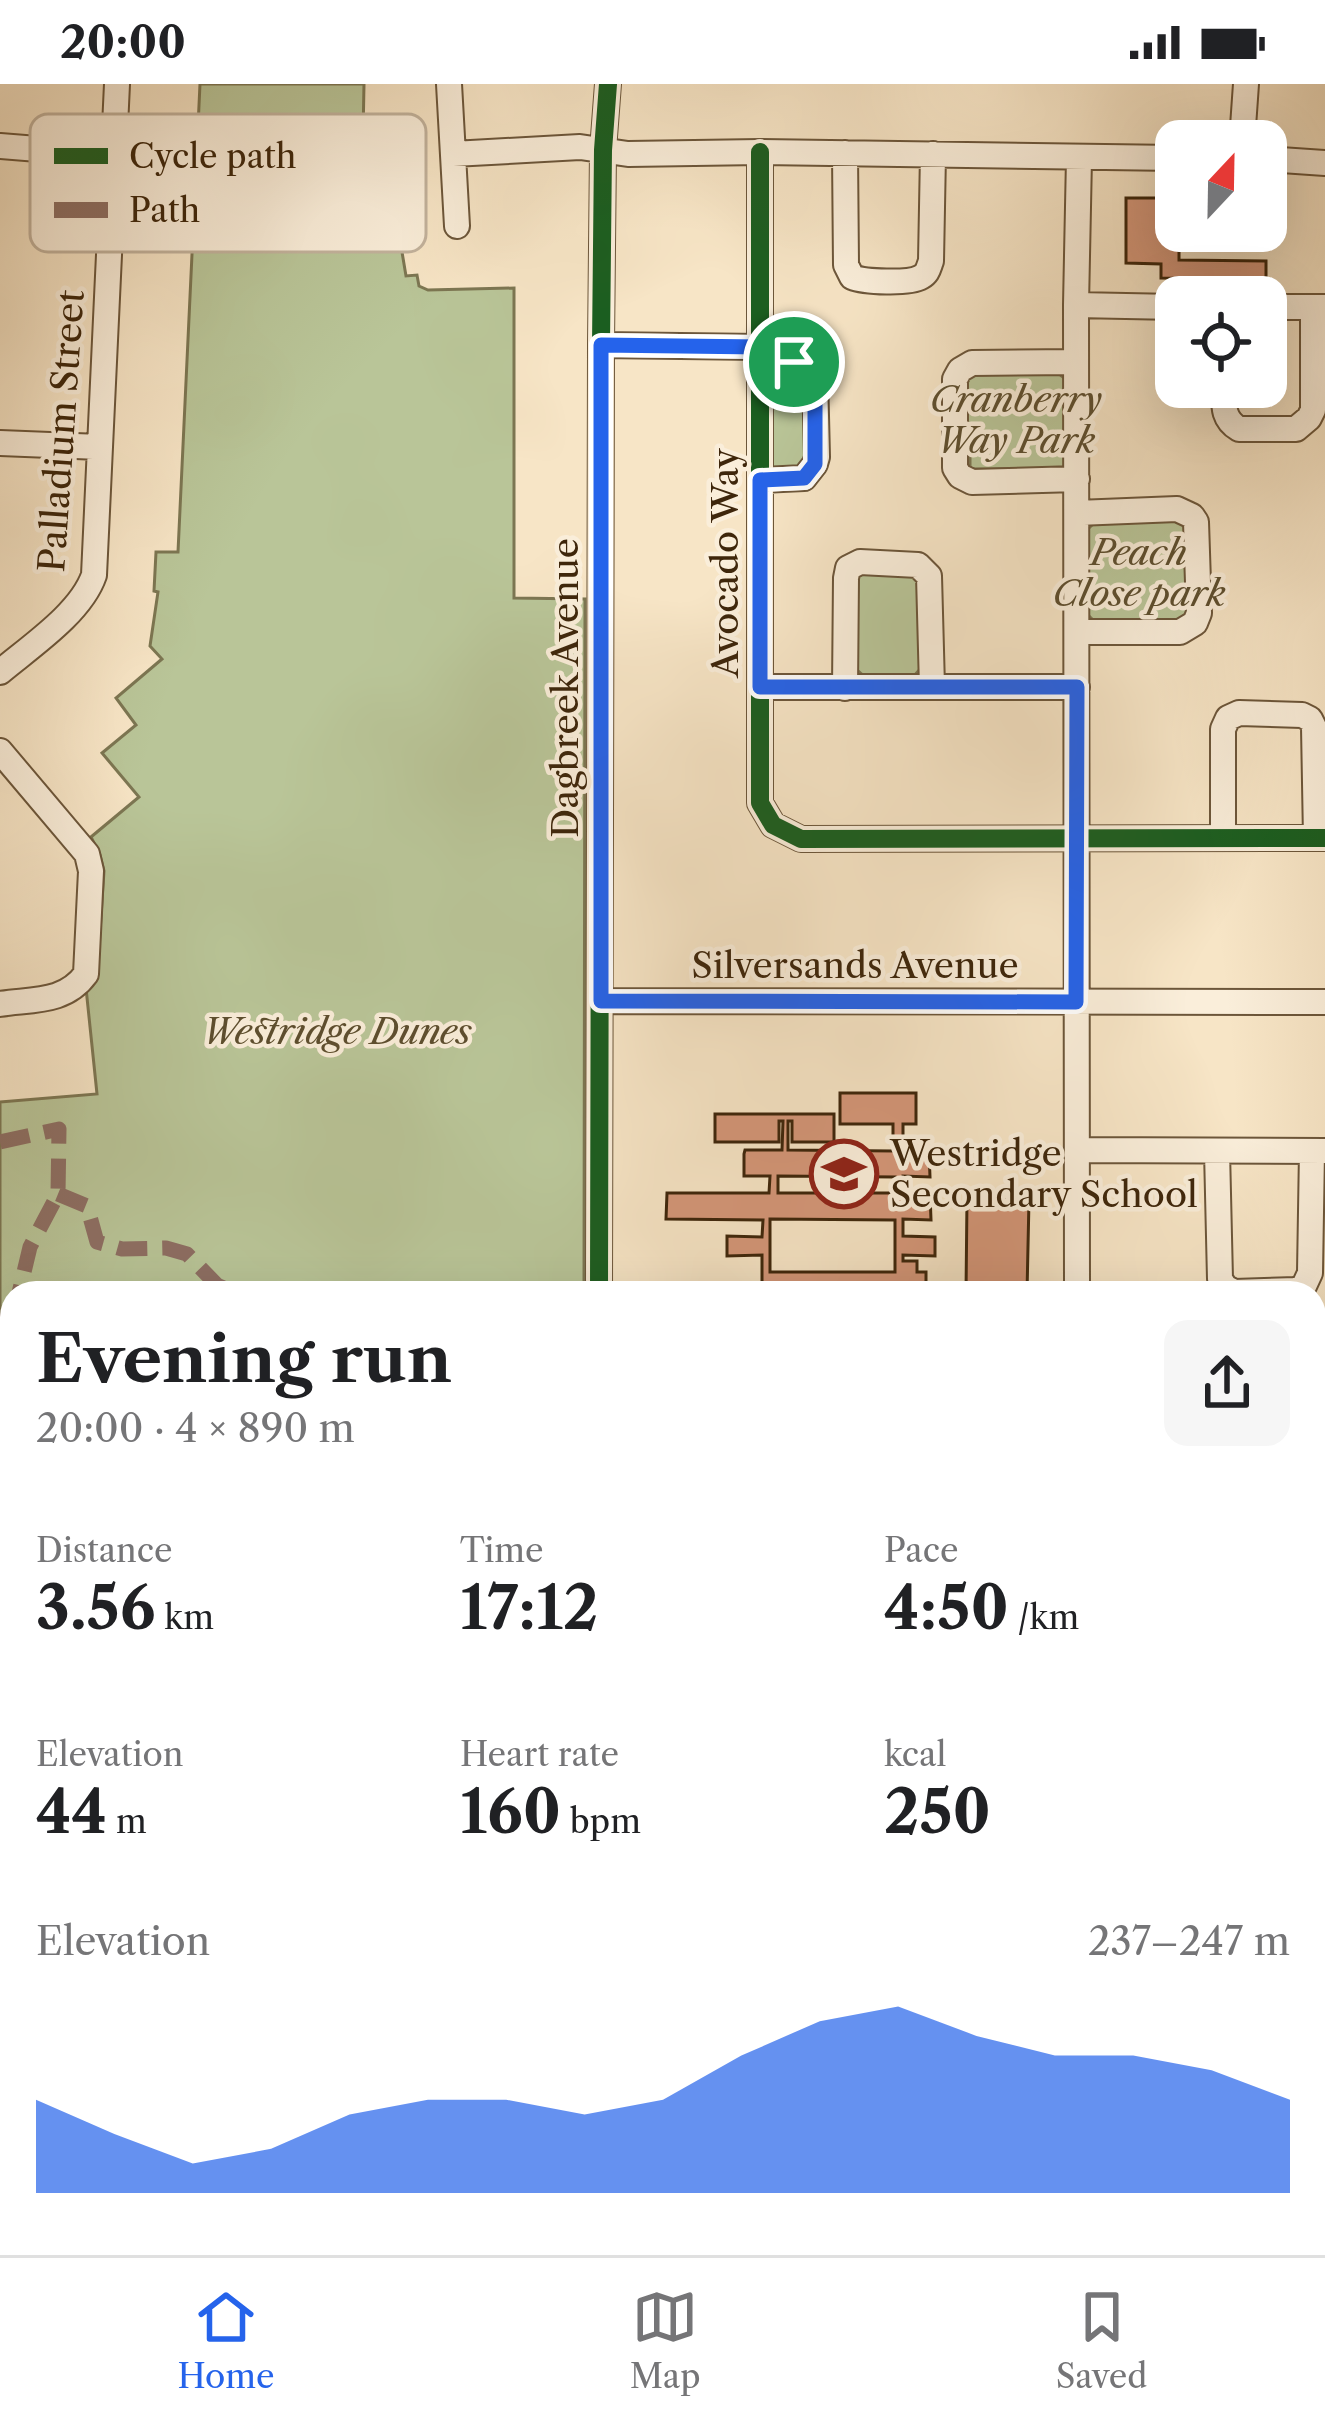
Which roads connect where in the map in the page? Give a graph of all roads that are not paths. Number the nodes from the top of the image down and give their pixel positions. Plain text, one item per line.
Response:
1 (117, 84) edge
2 (449, 84) edge
3 (608, 84) edge
4 (1246, 84) edge
5 (115, 114) edge
6 (1243, 120) edge
7 (0, 146) edge
8 (30, 148) edge
9 (603, 150) junction
10 (760, 152) junction
11 (845, 153) junction
12 (453, 154) junction
13 (933, 154) junction
14 (1079, 158) junction
15 (1155, 158) edge
16 (1287, 160) edge
17 (1325, 163) edge
18 (457, 226) dead end
19 (108, 252) edge
20 (1076, 305) junction
21 (1155, 307) edge
22 (1319, 307) edge
23 (1287, 308) edge
24 (601, 345) junction
25 (760, 354) junction
26 (1076, 362) junction
27 (1225, 408) edge
28 (0, 443) edge
29 (100, 447) junction
30 (1077, 479) junction
31 (760, 480) junction
32 (1077, 513) junction
33 (1077, 632) junction
34 (0, 672) edge
35 (760, 687) junction
36 (932, 687) junction
37 (1077, 687) junction
38 (845, 688) junction
39 (0, 751) edge
40 (1078, 838) junction
41 (1223, 838) junction
42 (1320, 838) edge
43 (601, 1001) junction
44 (1076, 1002) junction
45 (1325, 1003) edge
46 (0, 1004) edge
47 (1077, 1150) junction
48 (1217, 1151) junction
49 (1319, 1151) edge
50 (599, 1281) edge
51 (1077, 1281) edge
52 (1221, 1281) edge
53 (1306, 1281) edge

1 - 5 street, Palladium Street
2 - 12 street
3 - 9 street, Dagbreek Avenue
4 - 6 street
7 - 8 street
9 - 10 street
9 - 12 street
9 - 24 street, Dagbreek Avenue
10 - 11 street
10 - 25 street, Avocado Way
11 - 13 street
11 - 13 street
12 - 18 street
13 - 14 street
14 - 15 street
14 - 20 street
16 - 17 street
19 - 29 street, Palladium Street
20 - 21 street
20 - 26 street
22 - 23 street
22 - 27 street
24 - 25 street
24 - 43 street, Dagbreek Avenue
25 - 31 street, Avocado Way
25 - 31 street
26 - 30 street
26 - 30 street
28 - 29 street
29 - 34 street, Palladium Street
30 - 32 street
31 - 35 street, Avocado Way
32 - 33 street
32 - 33 street
33 - 37 street
35 - 38 street
35 - 40 street, Avocado Way
36 - 37 street
36 - 38 street
36 - 38 street
37 - 40 street
39 - 46 street
40 - 41 street
40 - 44 street
41 - 42 street
41 - 42 street
43 - 44 street, Silversands Avenue
43 - 50 street, Dagbreek Avenue
44 - 45 street, Silversands Avenue
44 - 47 street
47 - 48 street
47 - 51 street
48 - 49 street
48 - 52 street
49 - 53 street

